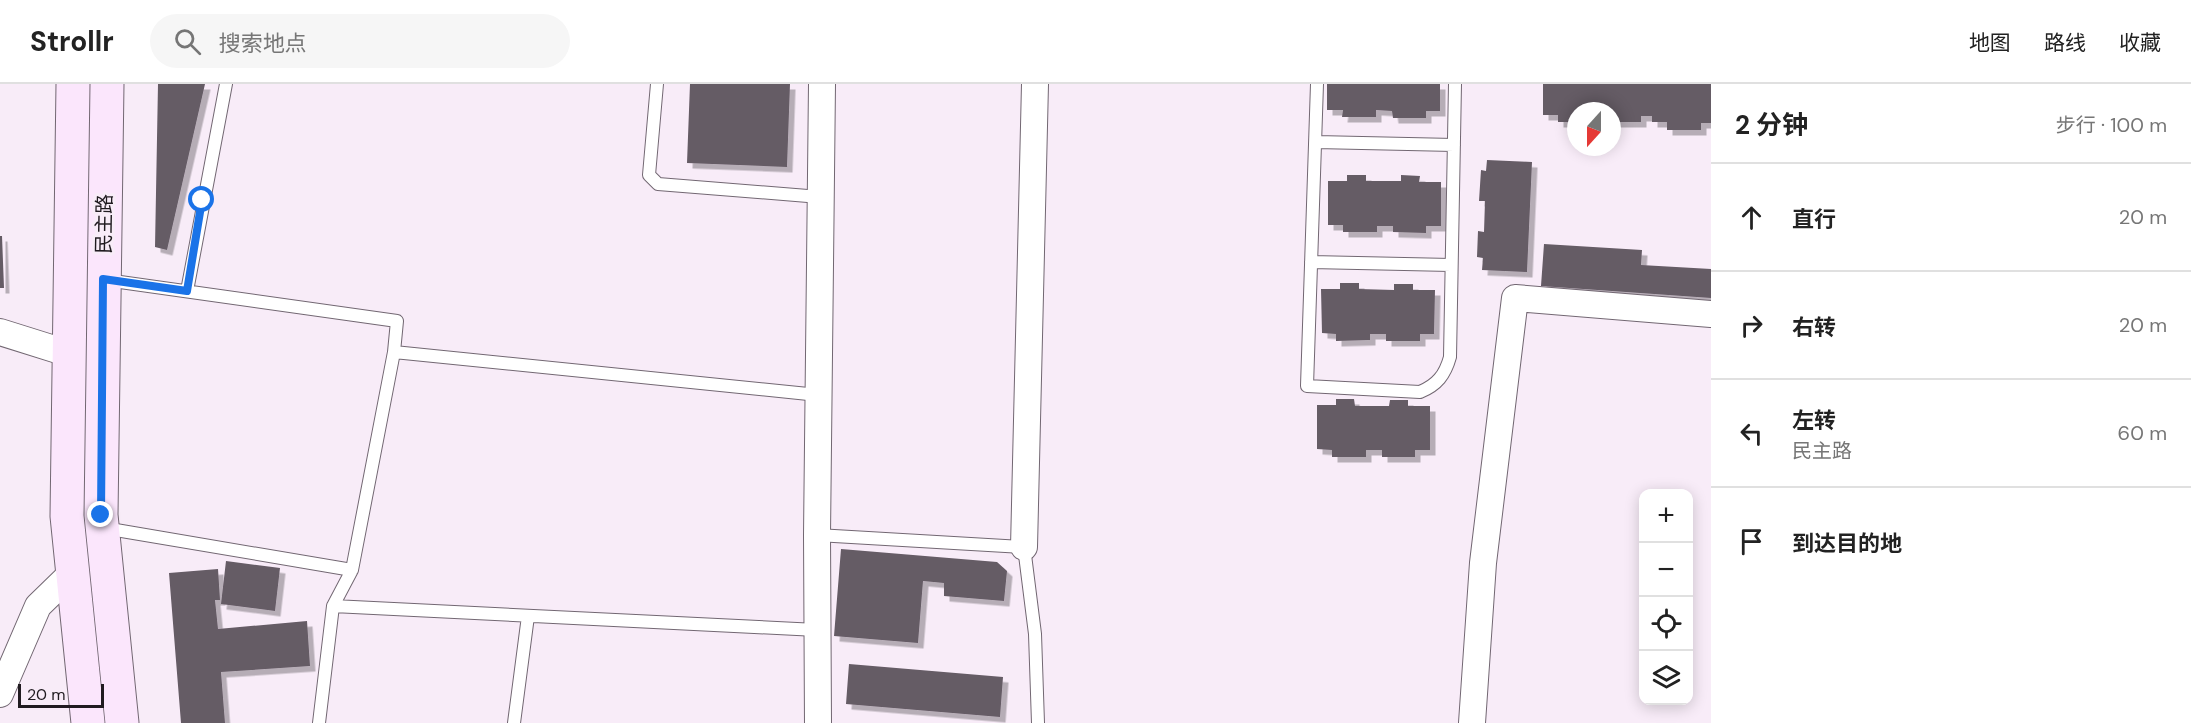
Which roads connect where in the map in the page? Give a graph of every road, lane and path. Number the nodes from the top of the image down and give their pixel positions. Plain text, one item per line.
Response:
1 (73, 84) edge
2 (107, 84) edge
3 (226, 84) edge
4 (657, 84) edge
5 (822, 84) edge
6 (1035, 84) edge
7 (1317, 84) edge
8 (1455, 84) edge
9 (1316, 142) junction
10 (1454, 145) junction
11 (820, 197) junction
12 (1311, 262) junction
13 (1451, 266) junction
14 (103, 279) junction
15 (187, 291) junction
16 (1711, 314) edge
17 (0, 332) edge
18 (394, 352) junction
19 (67, 353) junction
20 (818, 395) junction
21 (102, 527) junction
22 (817, 535) junction
23 (1024, 547) junction
24 (352, 570) junction
25 (73, 572) junction
26 (333, 606) junction
27 (528, 616) junction
28 (818, 630) junction
29 (0, 694) edge
30 (88, 723) edge
31 (122, 723) edge
32 (319, 723) edge
33 (514, 723) edge
34 (818, 723) edge
35 (1038, 723) edge
36 (1472, 723) edge

1 - 19 main road, 民主路
2 - 14 main road, 民主路
3 - 15 lane
4 - 11 lane
5 - 11 street
6 - 23 street
7 - 9 lane
8 - 10 lane
9 - 10 lane
9 - 12 lane
10 - 13 lane
11 - 20 street
12 - 13 lane
12 - 13 lane
14 - 15 lane
14 - 21 main road, 民主路
15 - 18 lane
16 - 36 street
17 - 19 street
18 - 20 lane
18 - 24 lane
19 - 25 main road, 民主路
20 - 22 street
21 - 24 lane
21 - 31 main road, 民主路
22 - 23 lane
22 - 28 street
23 - 35 lane
24 - 26 lane
25 - 29 street
25 - 30 main road, 民主路
26 - 27 lane
26 - 32 lane
27 - 28 lane
27 - 33 lane
28 - 34 street

